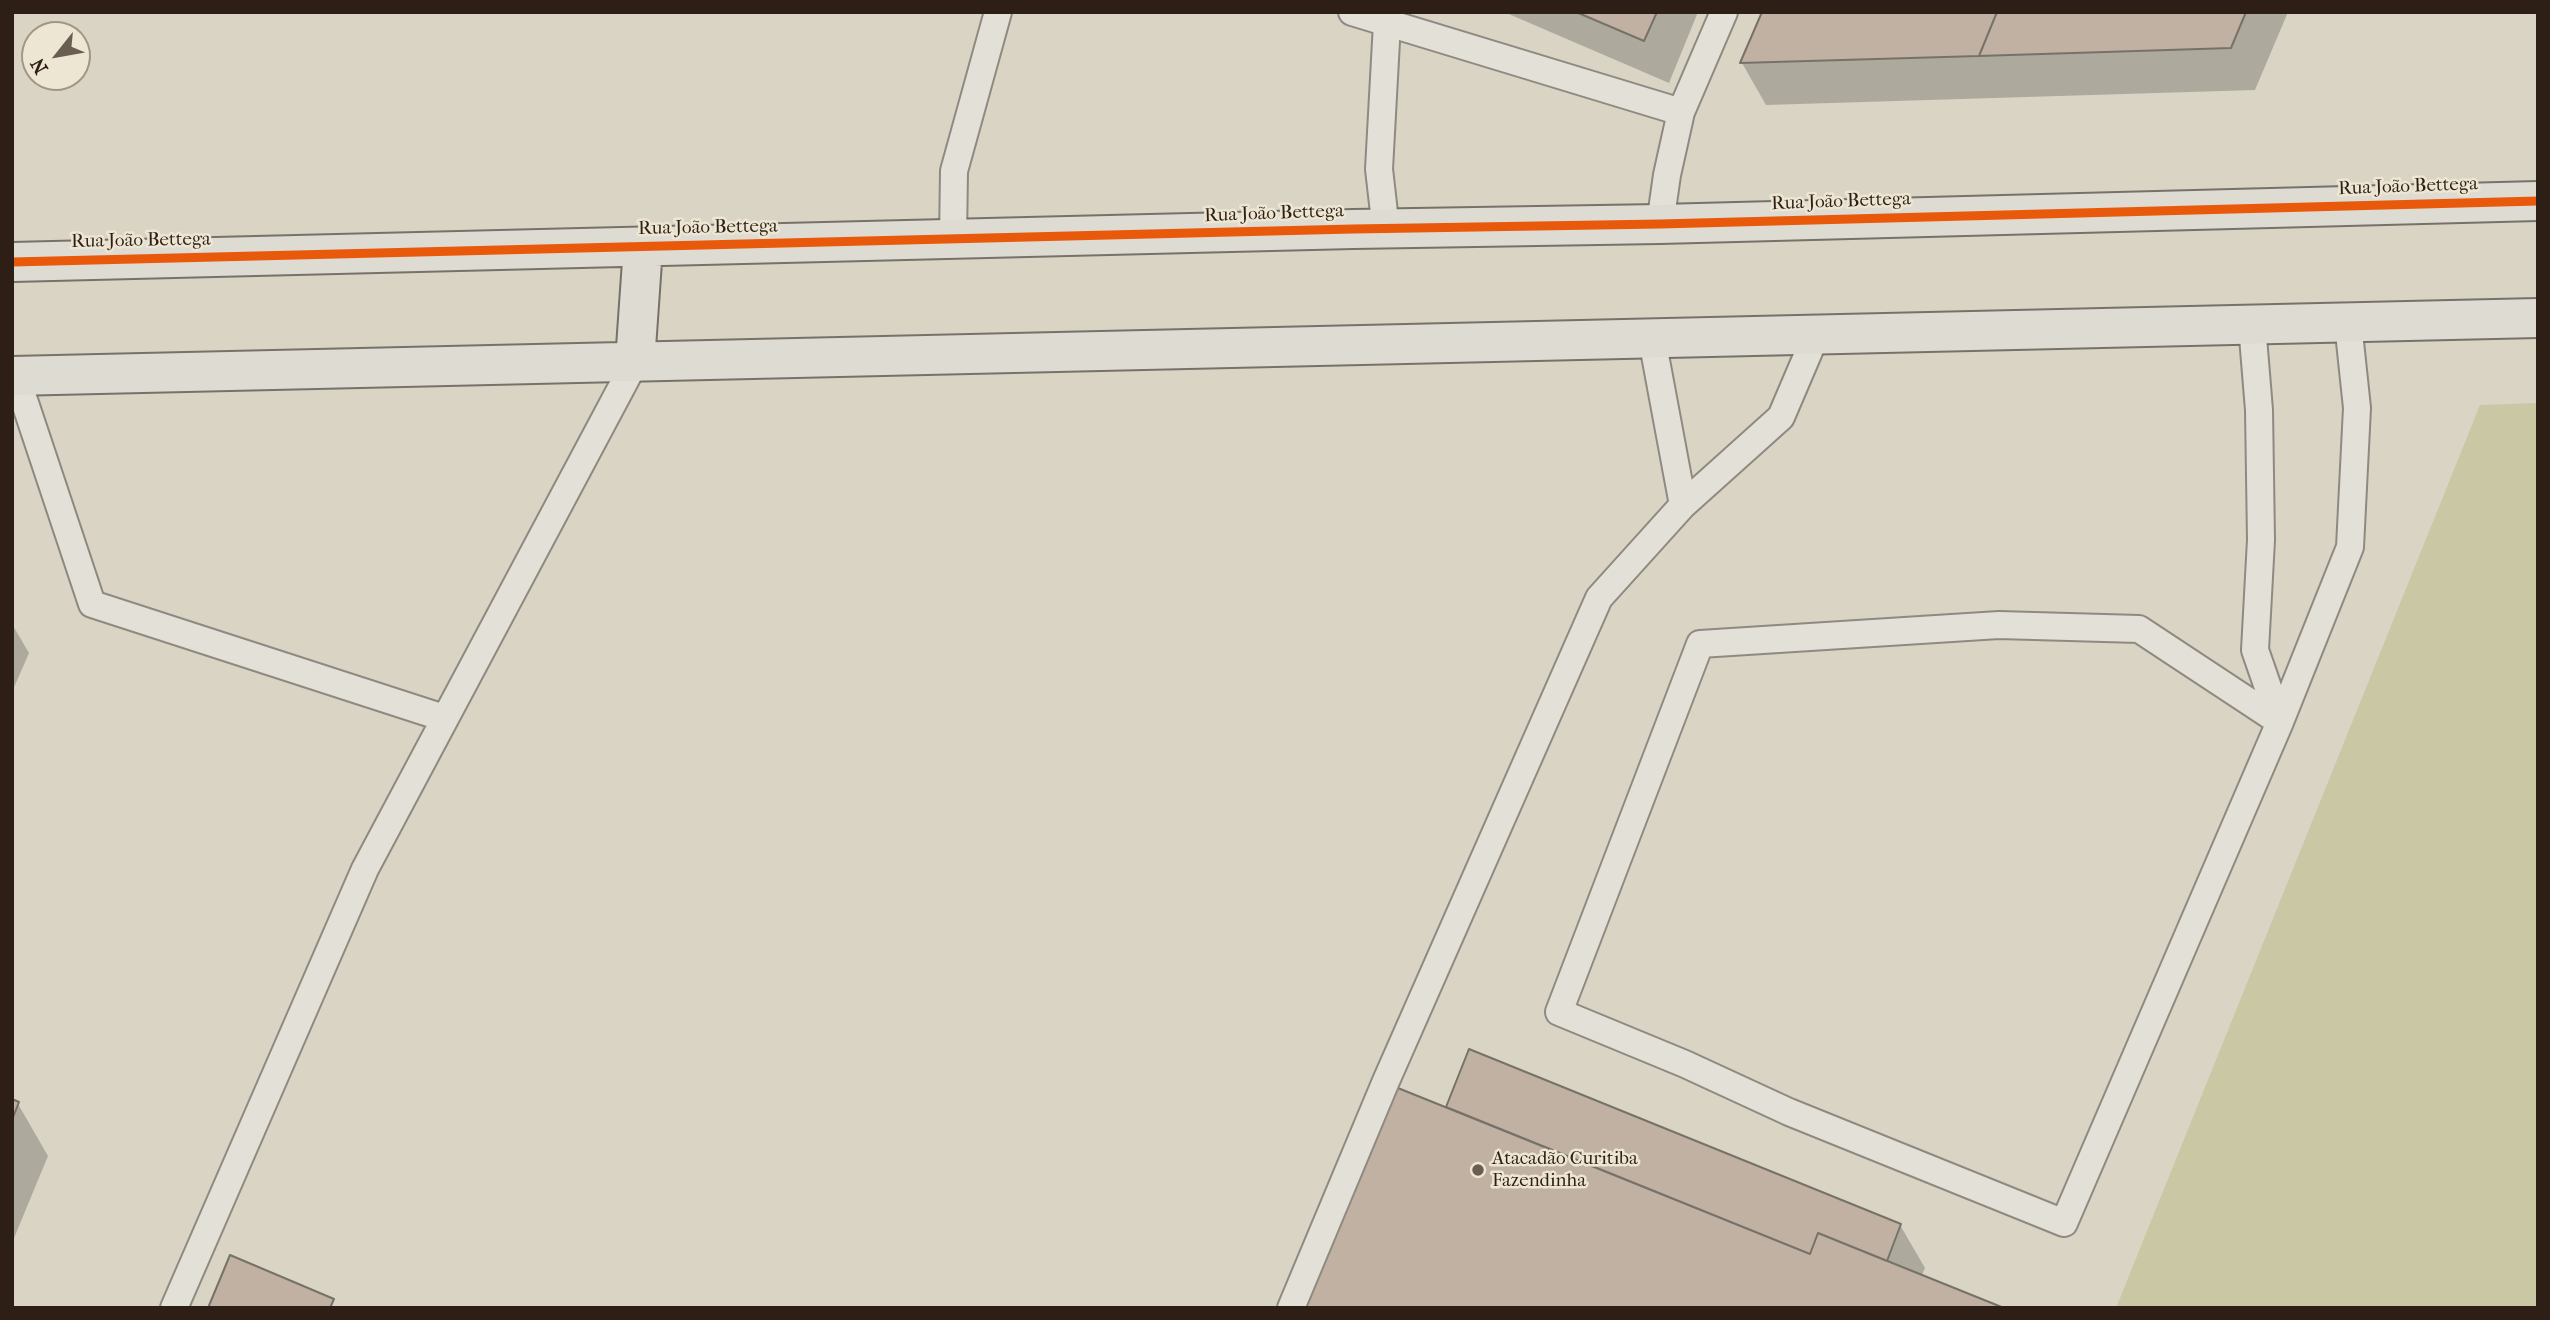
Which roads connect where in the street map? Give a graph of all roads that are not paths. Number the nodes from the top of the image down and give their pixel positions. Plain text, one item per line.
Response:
1 (998, 12) edge
2 (1352, 12) edge
3 (1724, 12) edge
4 (1387, 23) junction
5 (1681, 112) junction
6 (2538, 201) edge
7 (1660, 224) junction
8 (1386, 230) junction
9 (953, 240) junction
10 (643, 247) junction
11 (12, 262) edge
12 (2538, 318) edge
13 (2348, 323) junction
14 (2252, 325) junction
15 (1816, 335) junction
16 (1652, 339) junction
17 (635, 362) junction
18 (14, 376) edge
19 (1683, 505) junction
20 (444, 718) junction
21 (2280, 722) junction
22 (174, 1308) edge
23 (1291, 1308) edge

1 - 9 lane
2 - 4 lane
3 - 5 lane
4 - 5 lane
4 - 8 lane
5 - 7 lane
6 - 7 main road, Rua João Bettega
7 - 8 main road, Rua João Bettega
8 - 9 main road, Rua João Bettega
9 - 10 main road, Rua João Bettega
10 - 11 main road, Rua João Bettega
10 - 17 main road
12 - 13 main road
13 - 14 main road
13 - 21 lane
14 - 15 main road
14 - 21 lane
15 - 16 main road
15 - 19 lane
16 - 17 main road
16 - 19 lane
17 - 18 main road
17 - 20 lane
18 - 20 lane
19 - 23 lane
20 - 22 lane
21 - 21 lane

